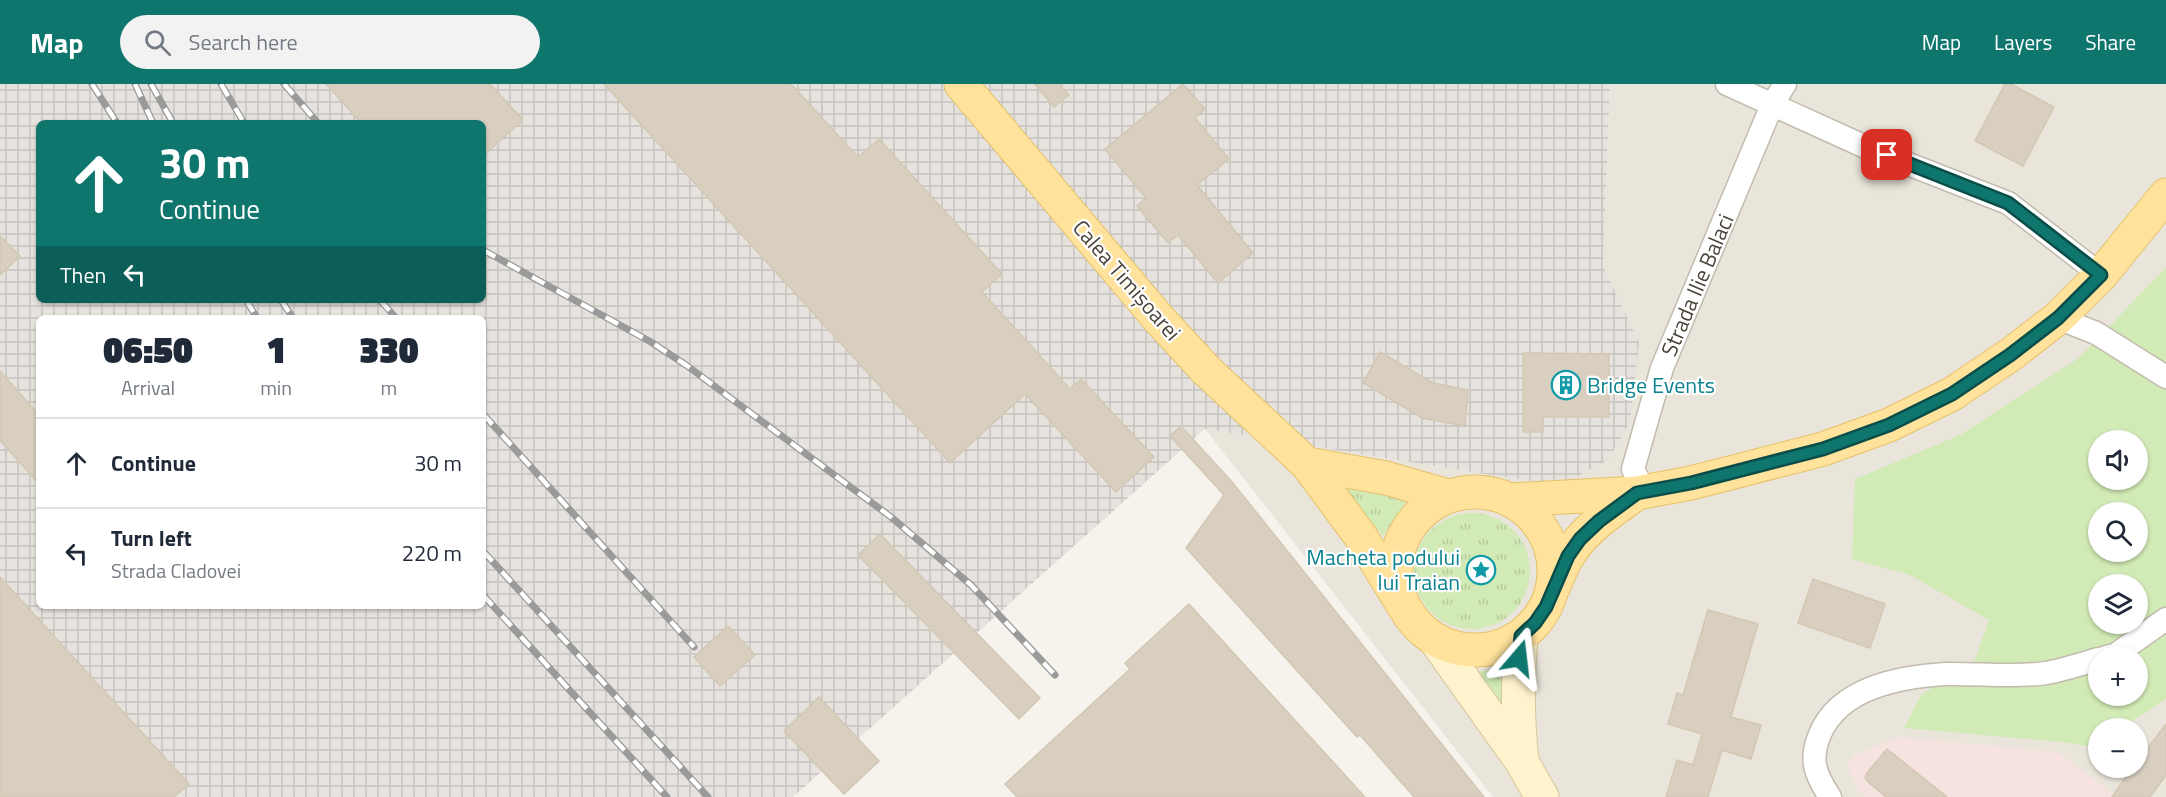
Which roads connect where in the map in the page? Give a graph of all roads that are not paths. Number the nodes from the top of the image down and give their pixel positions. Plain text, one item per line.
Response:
1 (961, 84) edge
2 (1727, 84) edge
3 (1785, 84) edge
4 (1772, 105) junction
5 (2166, 195) edge
6 (2101, 275) junction
7 (2058, 318) junction
8 (2166, 377) edge
9 (1307, 464) junction
10 (1641, 492) junction
11 (1448, 496) junction
12 (1510, 500) junction
13 (1553, 588) junction
14 (1403, 605) junction
15 (2166, 619) edge
16 (1521, 636) junction
17 (1437, 641) junction
18 (2128, 646) edge
19 (2088, 662) edge
20 (1522, 762) junction
21 (1542, 797) edge
22 (1830, 797) edge

1 - 9 main road, Calea Timișoarei
2 - 4 street
3 - 4 street, Strada Ilie Balaci
4 - 6 street
4 - 10 street, Strada Ilie Balaci
5 - 6 main road
6 - 7 main road
7 - 8 street
7 - 10 main road
9 - 11 main road
9 - 14 main road, Calea Timișoarei
10 - 12 main road
10 - 13 main road
11 - 12 main road
11 - 14 main road
12 - 13 main road
13 - 16 main road
14 - 17 main road
15 - 18 street
16 - 17 main road
16 - 20 main road
17 - 20 main road
19 - 22 street
20 - 21 main road

